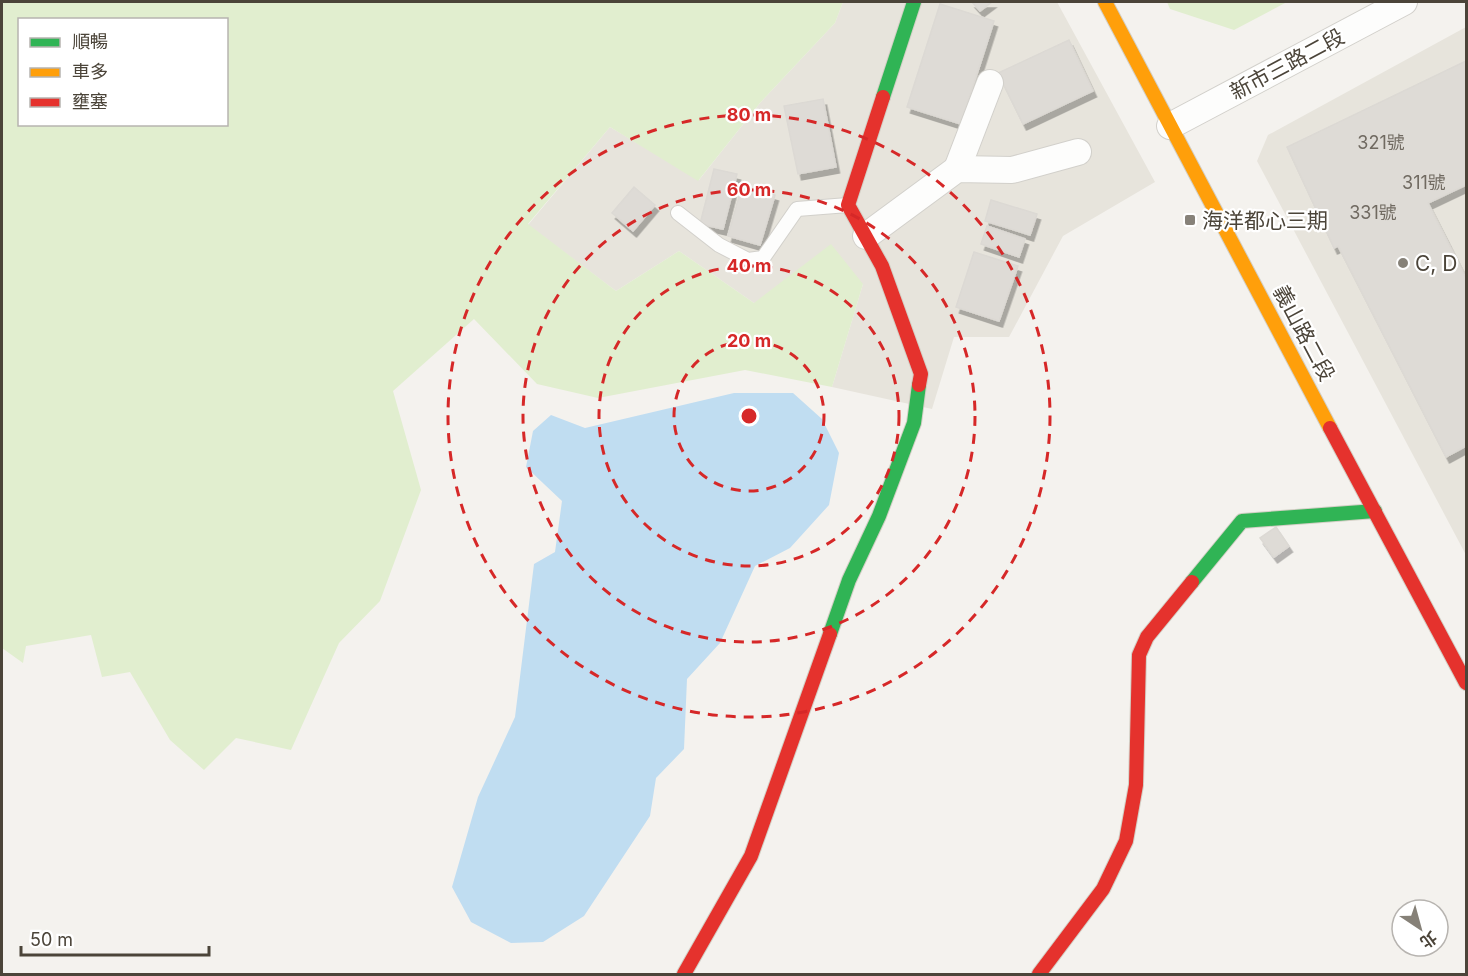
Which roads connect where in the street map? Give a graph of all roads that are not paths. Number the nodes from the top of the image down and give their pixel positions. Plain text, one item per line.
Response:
1 (914, 2) edge
2 (1105, 2) edge
3 (1404, 2) edge
4 (990, 83) dead end
5 (1170, 126) junction
6 (1078, 152) dead end
7 (957, 170) junction
8 (848, 205) junction
9 (678, 213) dead end
10 (866, 236) junction
11 (1375, 511) junction
12 (1467, 683) edge
13 (684, 975) edge
14 (1039, 975) edge

1 - 8 street
2 - 5 street, 義山路二段
3 - 5 street, 新市三路二段
4 - 7 street
5 - 11 street, 義山路二段
6 - 7 street
7 - 10 street
8 - 9 lane
8 - 10 street
10 - 13 street
11 - 12 street, 義山路二段
11 - 14 street

